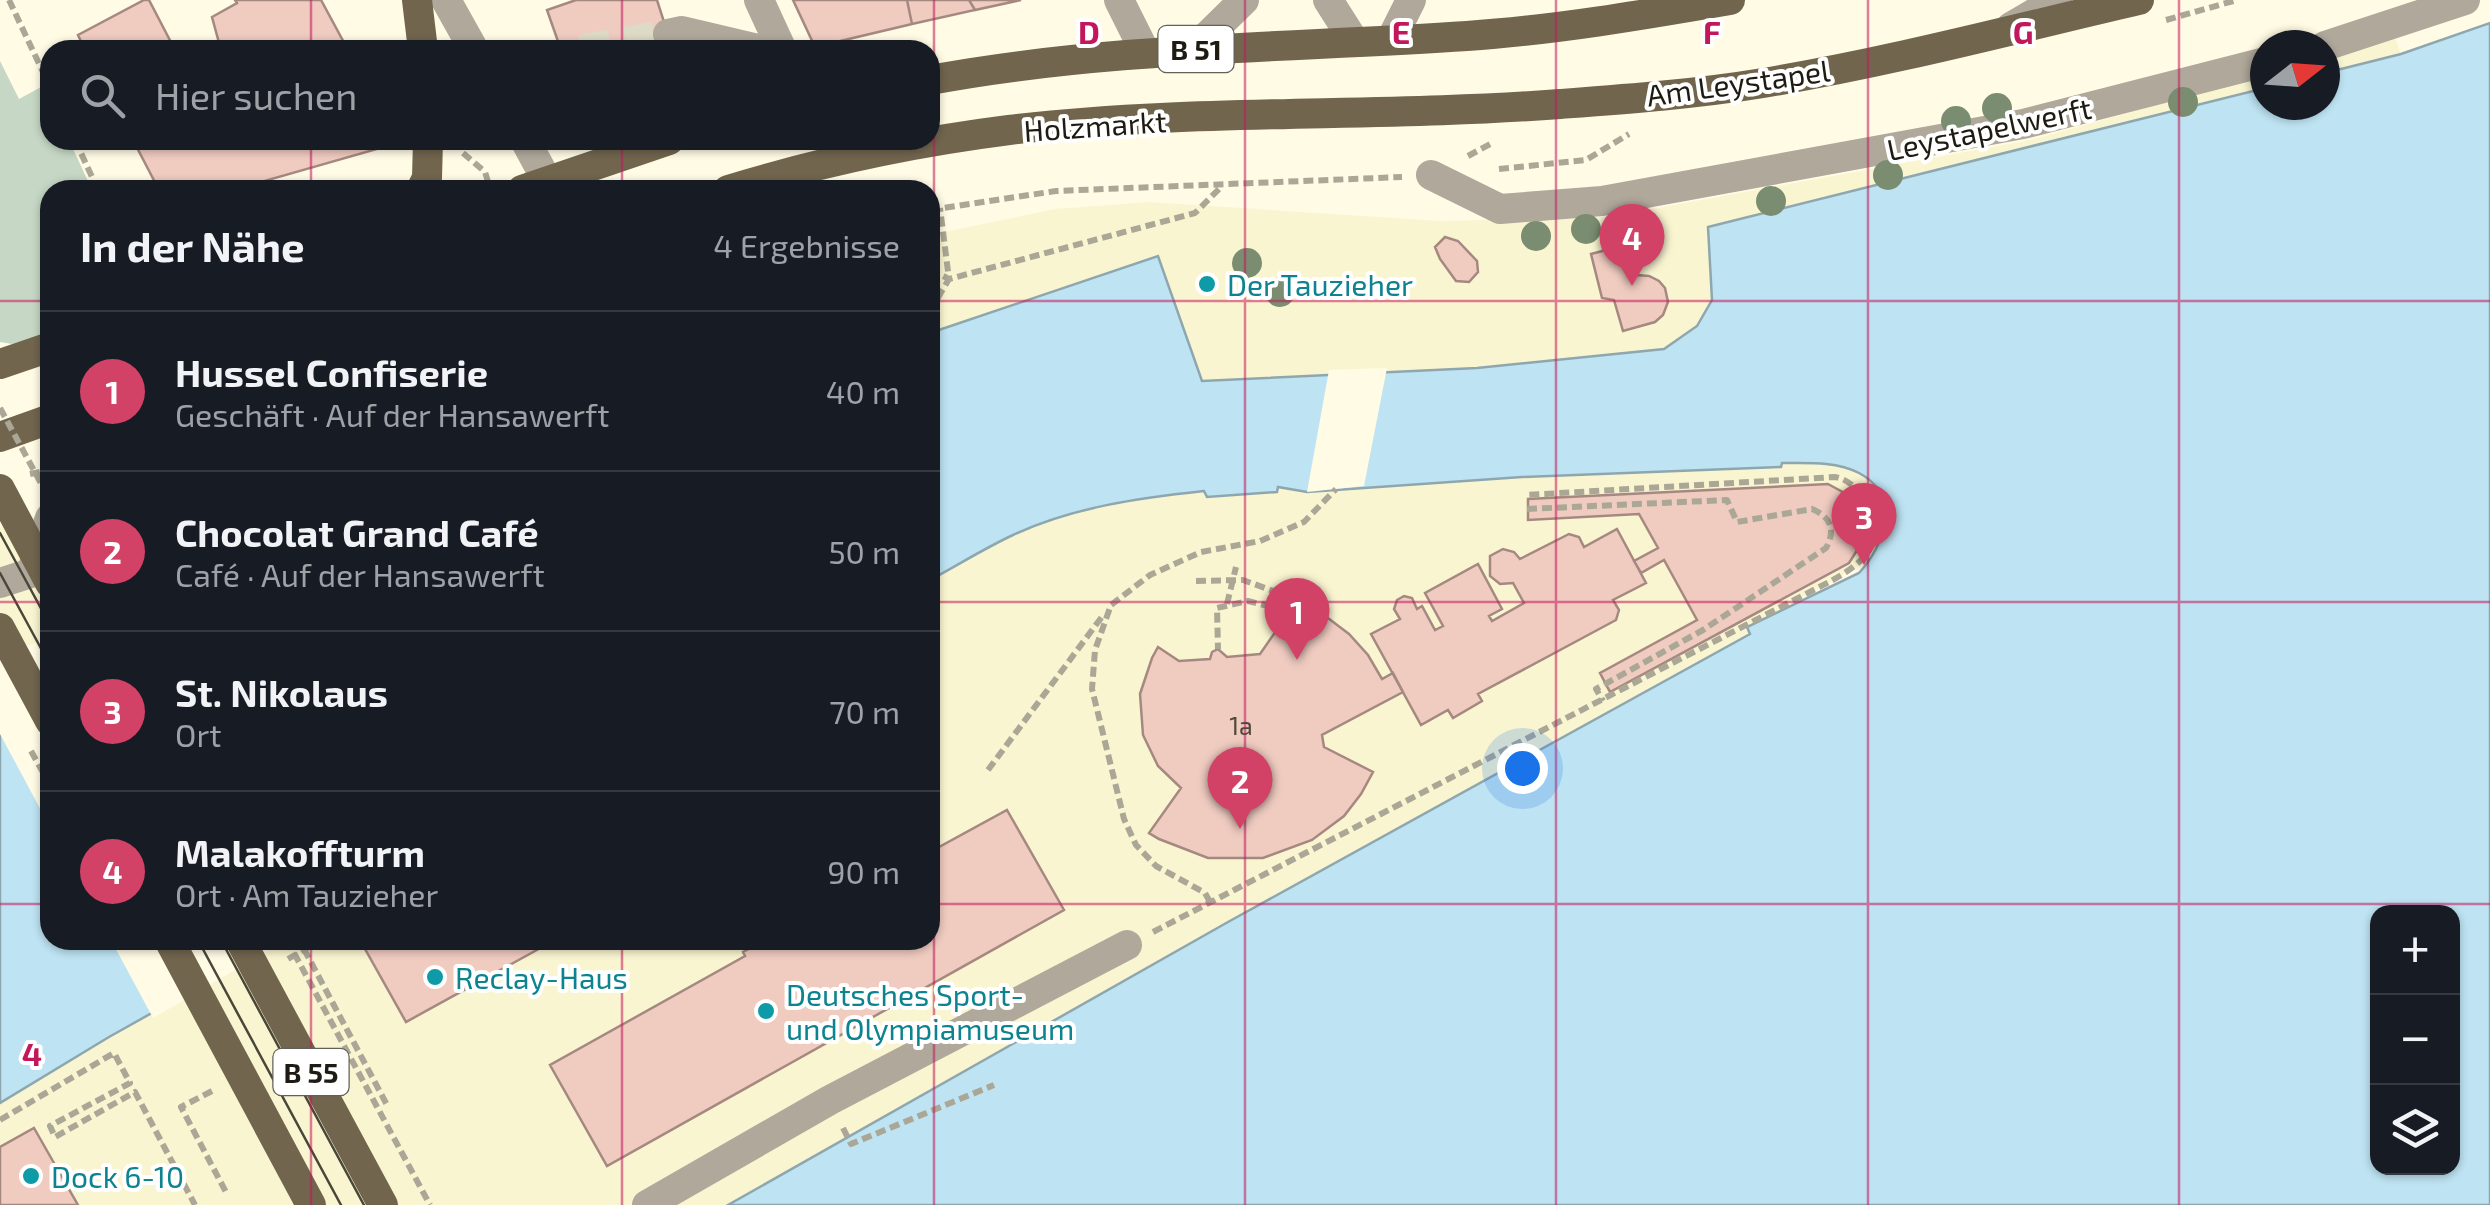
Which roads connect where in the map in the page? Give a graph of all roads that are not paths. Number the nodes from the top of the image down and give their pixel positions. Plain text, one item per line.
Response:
1 (417, 0) edge
2 (446, 0) edge
3 (759, 0) edge
4 (1118, 0) edge
5 (1244, 0) edge
6 (1328, 0) edge
7 (1410, 0) edge
8 (1730, 0) edge
9 (2057, 0) edge
10 (2140, 0) edge
11 (2465, 0) edge
12 (2004, 31) junction
13 (668, 34) tunnel mouth
14 (1392, 38) junction
15 (422, 40) edge
16 (468, 40) edge
17 (718, 40) edge
18 (777, 40) edge
19 (1354, 41) junction
20 (2340, 41) edge
21 (1193, 50) junction
22 (1145, 52) junction
23 (2250, 66) edge
24 (940, 78) edge
25 (1468, 109) joint
26 (940, 141) edge
27 (428, 150) edge
28 (528, 150) edge
29 (642, 150) edge
30 (889, 150) edge
31 (1431, 176) road end
32 (426, 180) edge
33 (538, 180) edge
34 (560, 180) edge
35 (762, 180) edge
36 (40, 350) edge
37 (0, 364) edge
38 (40, 423) edge
39 (0, 438) edge
40 (0, 489) edge
41 (40, 546) edge
42 (40, 564) edge
43 (0, 583) edge
44 (0, 628) edge
45 (40, 702) edge
46 (1127, 945) road end
47 (173, 950) edge
48 (245, 950) edge
49 (311, 1205) edge
50 (383, 1205) edge
51 (647, 1205) edge

1 - 15 main road
2 - 16 street
3 - 18 street
4 - 22 street
5 - 21 street
6 - 19 street
7 - 14 street
8 - 14 main road, B 51
9 - 12 street, Am Leystapel
10 - 12 main road, Am Leystapel
11 - 20 street
12 - 25 main road, Am Leystapel
13 - 17 street
14 - 19 main road, B 51
19 - 21 main road, B 51
21 - 22 main road, B 51
22 - 24 main road, B 51
23 - 31 street, Leystapelwerft
25 - 26 main road, Holzmarkt
27 - 32 main road
28 - 33 street
29 - 34 main road
30 - 35 main road, Holzmarkt
36 - 37 main road
38 - 39 main road
40 - 42 main road, bridge
41 - 43 street
44 - 45 main road, bridge
46 - 51 street
47 - 49 main road, B 55
48 - 50 main road, B 55

